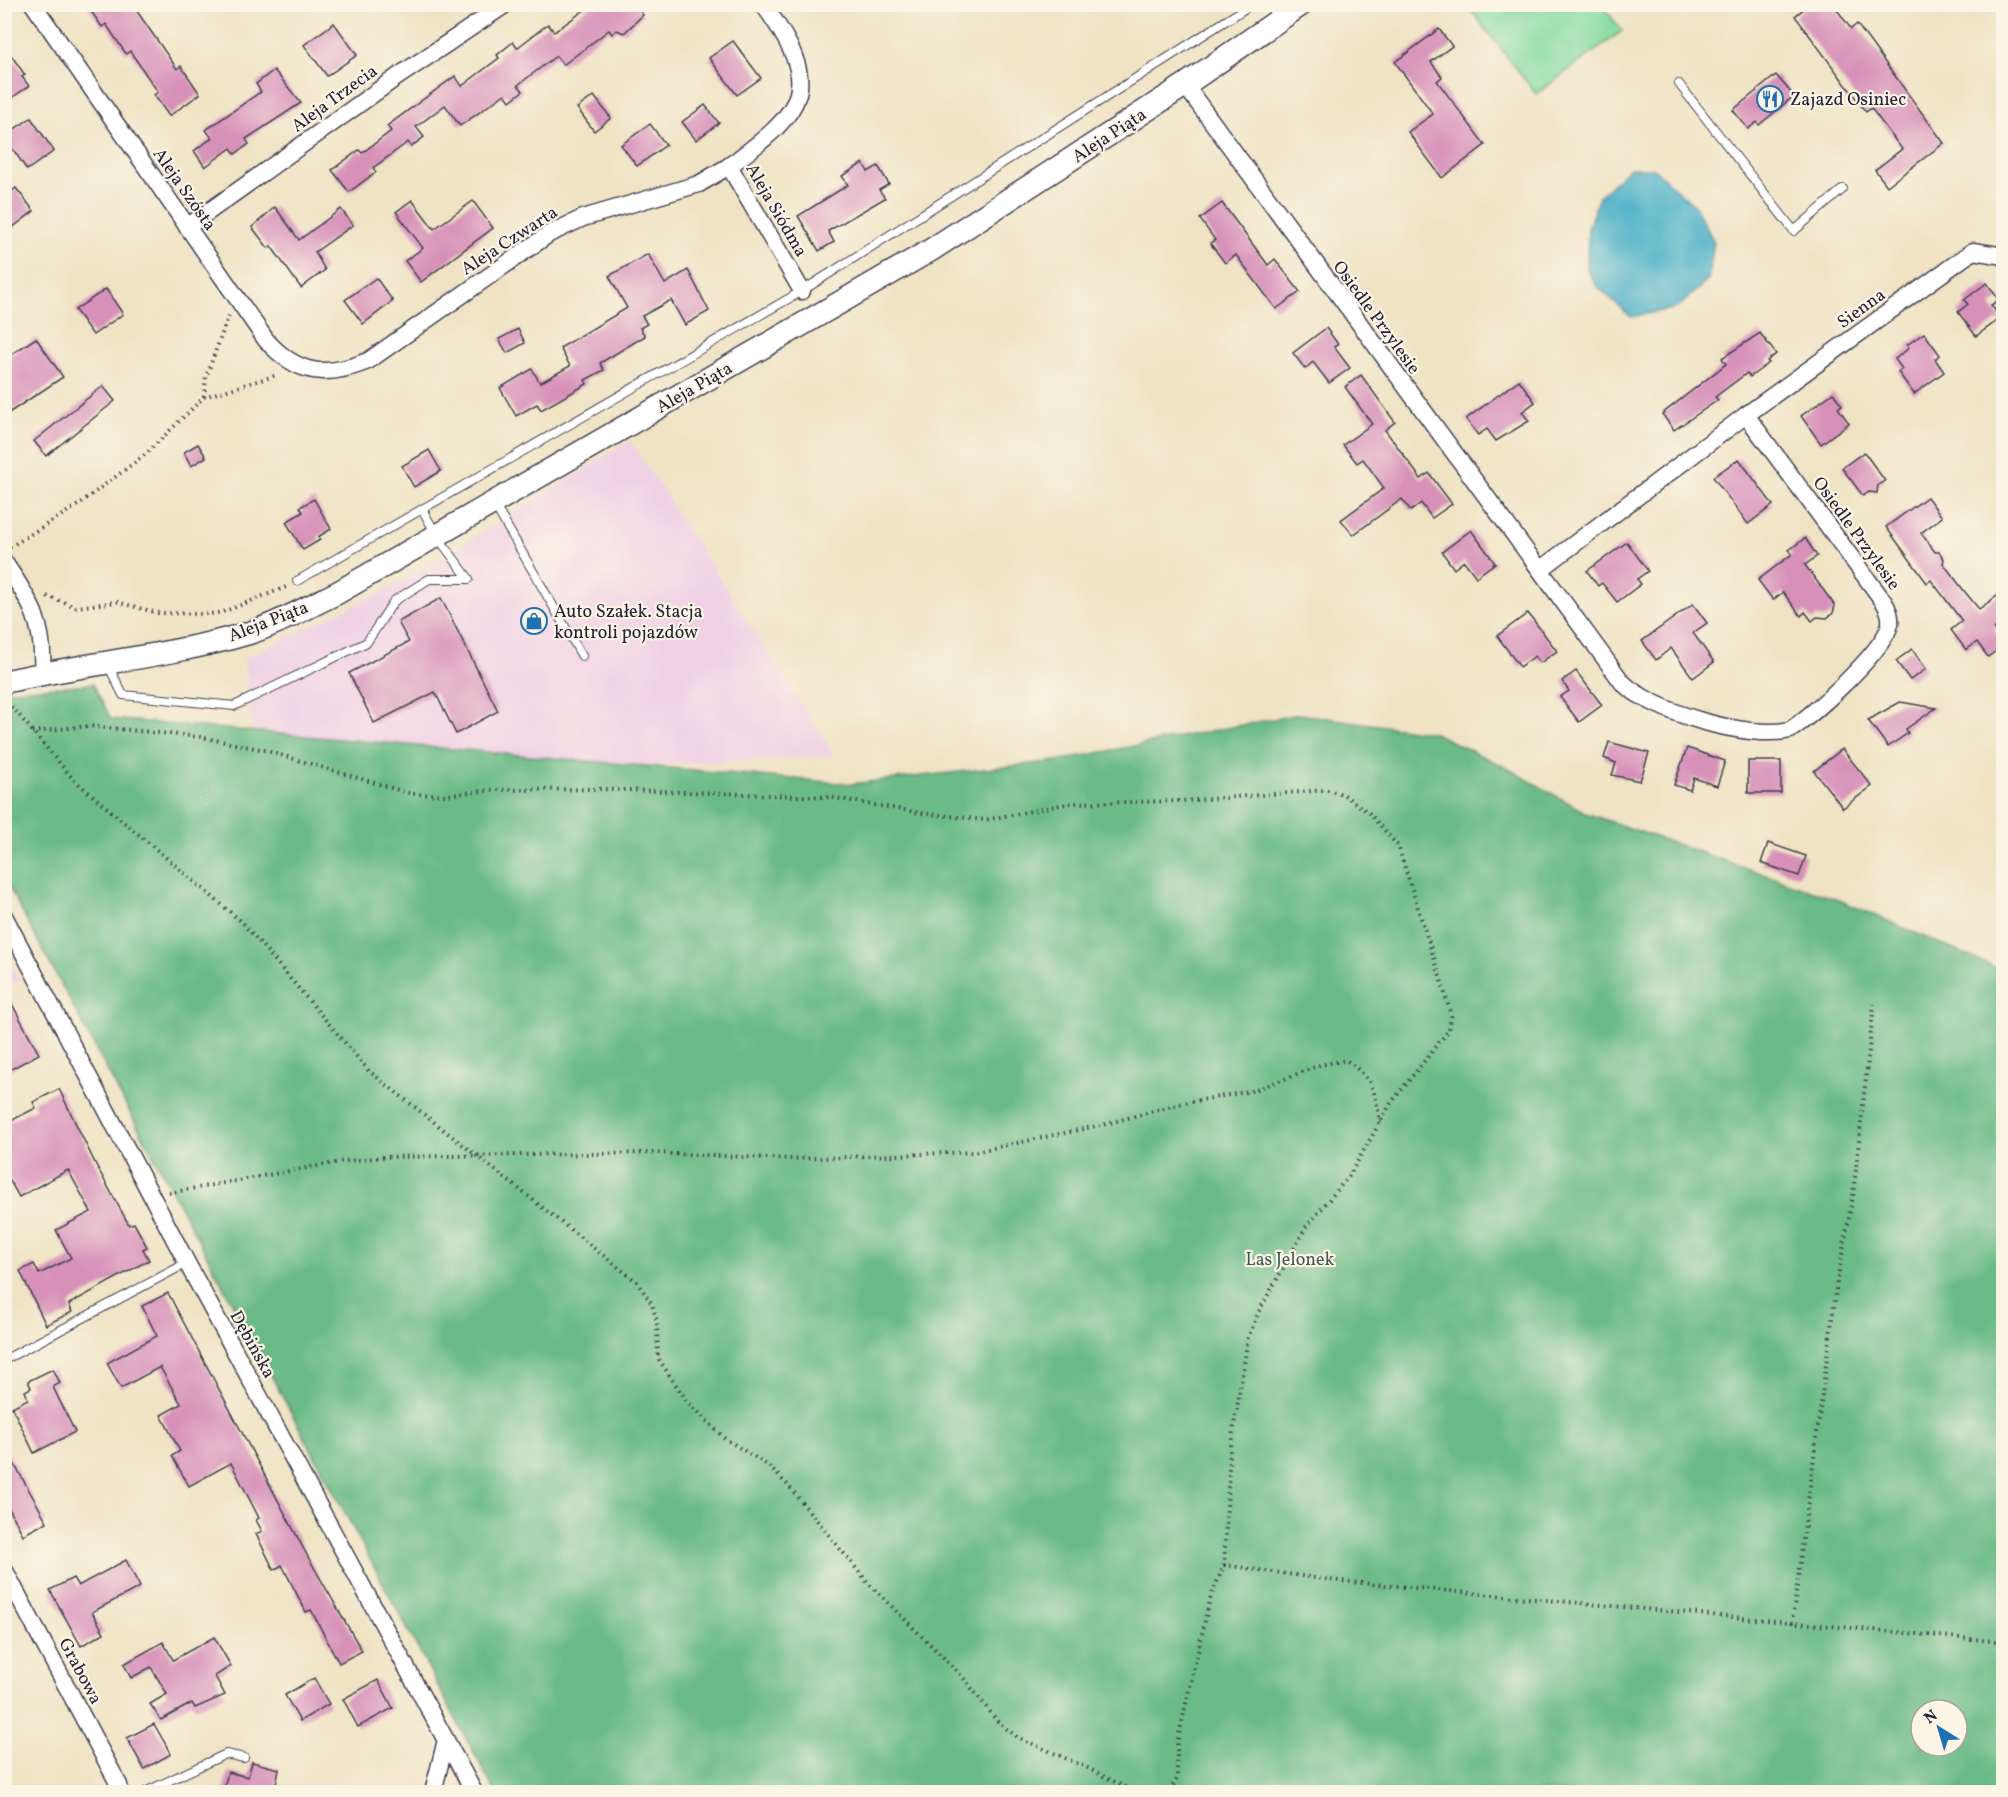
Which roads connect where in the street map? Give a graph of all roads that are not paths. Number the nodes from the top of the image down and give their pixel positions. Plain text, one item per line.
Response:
1 (33, 4) edge
2 (506, 4) edge
3 (763, 4) edge
4 (1252, 4) edge
5 (1302, 4) edge
6 (1679, 84) dead end
7 (1185, 85) junction
8 (729, 166) junction
9 (1843, 189) dead end
10 (187, 227) junction
11 (2004, 256) edge
12 (802, 291) junction
13 (324, 372) joint
14 (1746, 415) junction
15 (494, 503) junction
16 (422, 509) junction
17 (437, 536) junction
18 (4, 562) edge
19 (1541, 569) junction
20 (297, 581) road end
21 (582, 656) dead end
22 (107, 663) junction
23 (42, 673) junction
24 (4, 682) edge
25 (4, 916) edge
26 (187, 1263) junction
27 (4, 1360) edge
28 (4, 1569) edge
29 (446, 1740) junction
30 (244, 1758) dead end
31 (120, 1792) edge
32 (145, 1792) edge
33 (433, 1792) edge
34 (474, 1792) edge

1 - 10 street, Aleja Szósta
2 - 10 street, Aleja Trzecia
3 - 8 street, Aleja Siódma
4 - 12 lane
5 - 7 street, Aleja Piąta
6 - 9 lane
7 - 15 street, Aleja Piąta
7 - 19 street, Osiedle Przylesie
8 - 12 street, Aleja Siódma
8 - 13 street, Aleja Czwarta
10 - 13 street, Aleja Szósta
11 - 14 street, Sienna
12 - 16 lane
14 - 19 street
14 - 19 street, Osiedle Przylesie
15 - 17 street, Aleja Piąta
15 - 21 lane
16 - 17 lane
16 - 20 lane
17 - 22 street, Aleja Piąta
17 - 22 lane
18 - 23 street
22 - 23 street, Aleja Piąta
23 - 24 street, Aleja Piąta
25 - 26 street, Dębińska
26 - 27 lane
26 - 29 street, Dębińska
28 - 31 street, Grabowa
29 - 33 street
29 - 34 street, Dębińska
30 - 32 lane

